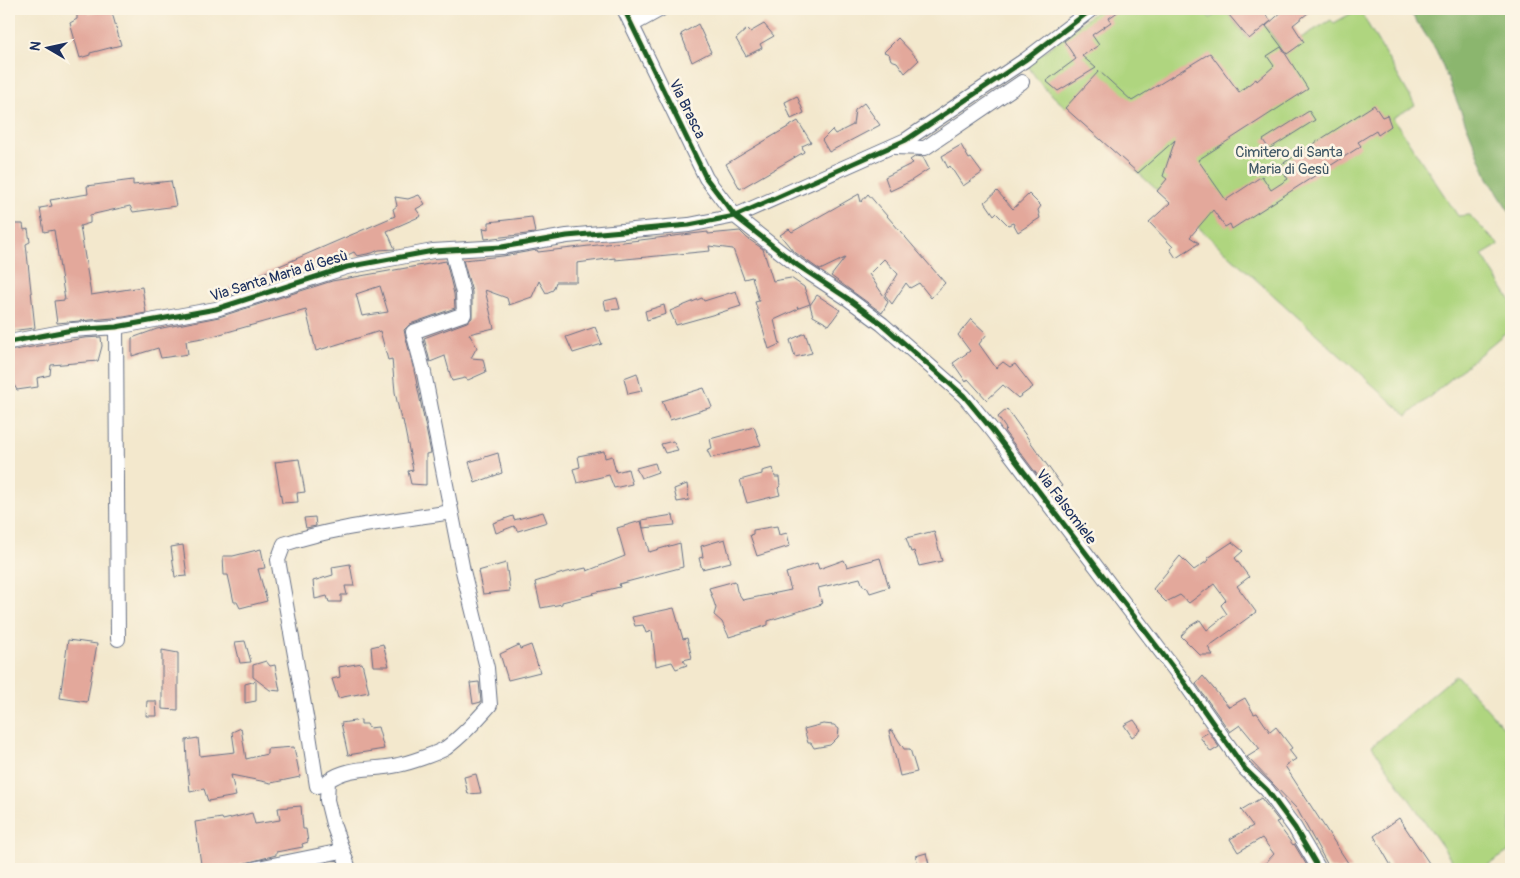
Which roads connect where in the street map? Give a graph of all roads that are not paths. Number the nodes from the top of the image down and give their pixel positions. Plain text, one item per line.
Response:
1 (624, 9) edge
2 (661, 9) edge
3 (1092, 9) edge
4 (632, 25) junction
5 (1022, 82) dead end
6 (891, 147) junction
7 (735, 216) junction
8 (452, 250) junction
9 (116, 327) junction
10 (9, 342) edge
11 (451, 512) junction
12 (118, 639) dead end
13 (317, 786) dead end
14 (342, 851) junction
15 (253, 869) edge
16 (349, 869) edge
17 (1319, 869) edge

1 - 4 street, Via Brasca
2 - 4 street
3 - 6 street, Via Santa Maria di Gesù
4 - 7 street, Via Brasca
5 - 6 street
6 - 7 street, Via Santa Maria di Gesù
7 - 8 street, Via Santa Maria di Gesù
7 - 17 street, Via Falsomiele
8 - 9 street, Via Santa Maria di Gesù
8 - 11 street
9 - 10 street, Via Santa Maria di Gesù
9 - 12 street
11 - 13 street
11 - 14 street
14 - 15 street
14 - 16 street

